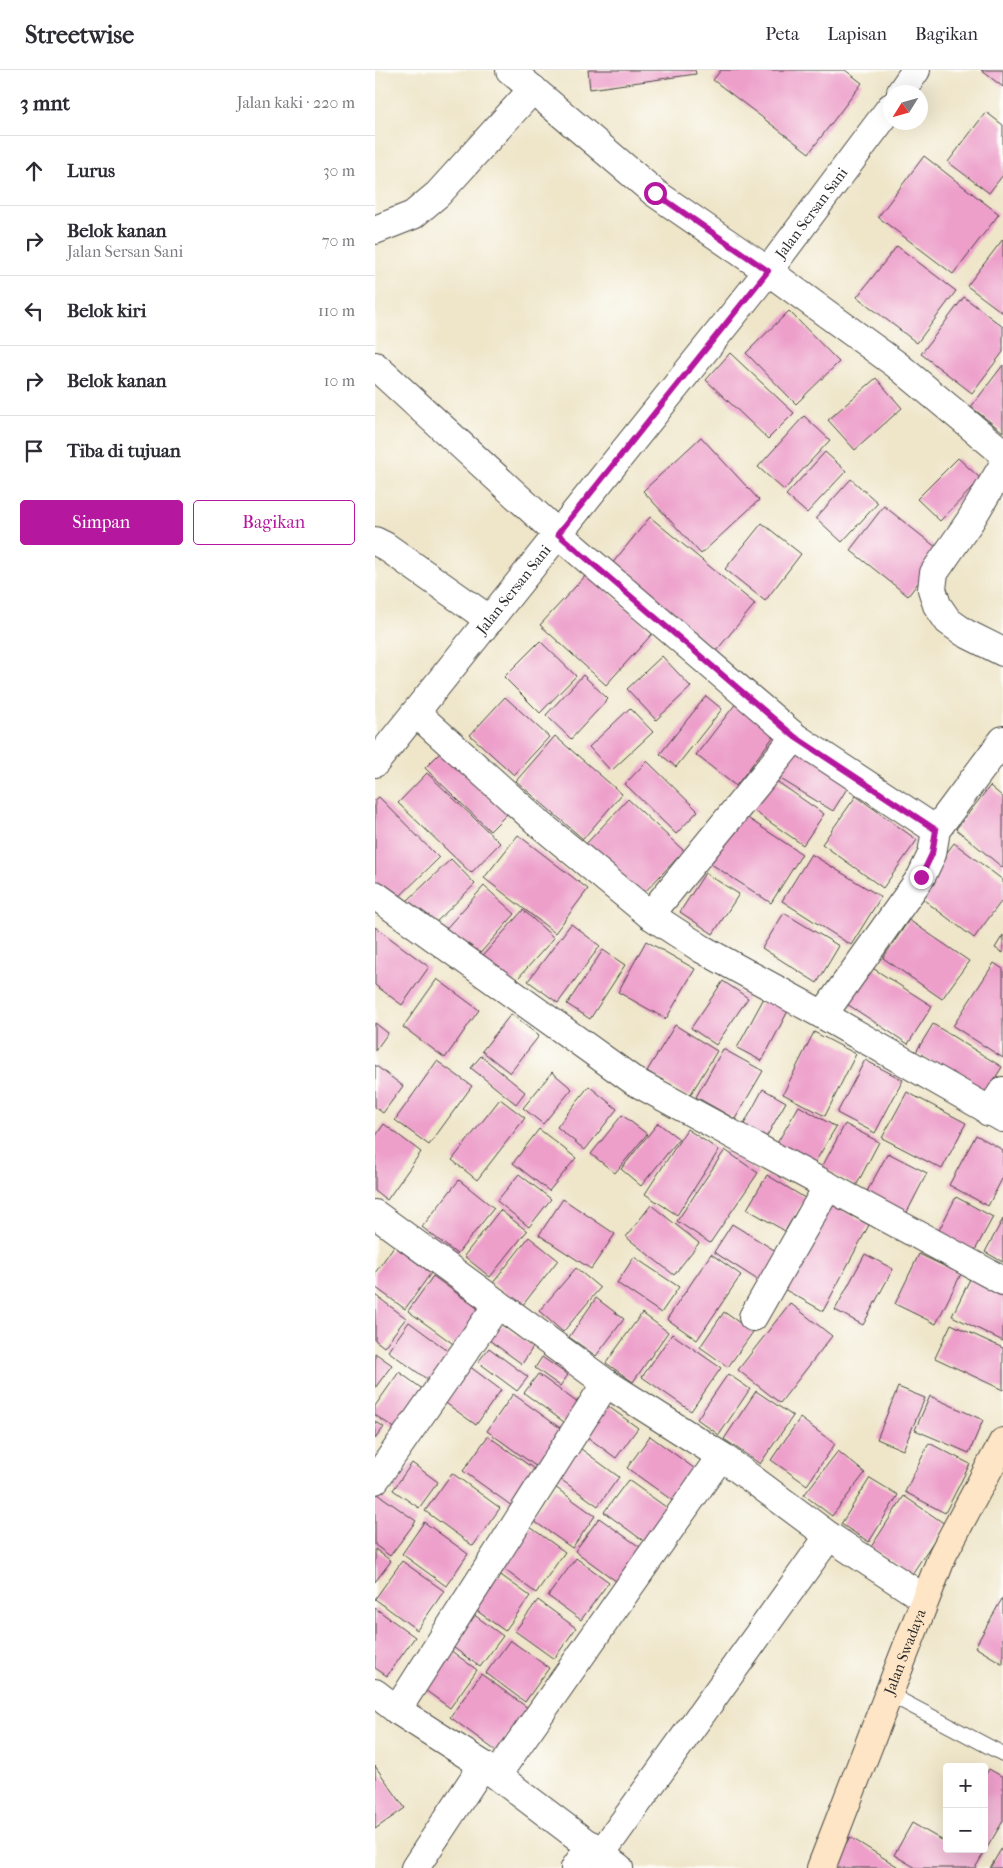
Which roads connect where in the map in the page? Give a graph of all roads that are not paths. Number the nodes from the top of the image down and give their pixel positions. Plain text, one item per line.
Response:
1 (511, 70) edge
2 (916, 70) edge
3 (906, 85) edge
4 (533, 89) junction
5 (883, 118) edge
6 (375, 230) edge
7 (768, 271) junction
8 (375, 366) edge
9 (1003, 453) edge
10 (1003, 466) edge
11 (558, 534) junction
12 (375, 541) edge
13 (490, 620) junction
14 (1003, 652) edge
15 (416, 713) junction
16 (795, 737) junction
17 (1003, 740) edge
18 (375, 763) edge
19 (936, 830) junction
20 (375, 895) edge
21 (650, 915) junction
22 (823, 1015) junction
23 (999, 1107) edge
24 (828, 1186) junction
25 (380, 1227) edge
26 (1003, 1281) edge
27 (498, 1304) junction
28 (753, 1317) dead end
29 (606, 1383) junction
30 (1003, 1442) edge
31 (721, 1456) junction
32 (375, 1480) edge
33 (829, 1536) junction
34 (925, 1599) junction
35 (375, 1693) edge
36 (889, 1694) junction
37 (397, 1710) junction
38 (1003, 1754) edge
39 (490, 1770) junction
40 (603, 1856) edge
41 (415, 1868) edge
42 (575, 1868) edge
43 (821, 1868) edge

1 - 4 street
2 - 3 street
4 - 6 street
4 - 7 street
5 - 7 street, Jalan Sersan Sani
7 - 9 street
7 - 11 street, Jalan Sersan Sani
8 - 11 street
10 - 14 street
11 - 13 street, Jalan Sersan Sani
11 - 16 street
12 - 13 street
13 - 15 street, Jalan Sersan Sani
15 - 18 street, Jalan Sersan Sani
15 - 21 street
16 - 19 street
16 - 21 street
17 - 19 street
19 - 22 street
20 - 24 street
21 - 22 street
22 - 23 street
24 - 26 street
24 - 28 street
25 - 27 street
27 - 29 street
27 - 32 street
29 - 31 street
29 - 37 street
30 - 34 street, Jalan Swadaya
31 - 33 street
31 - 39 street
33 - 34 street
33 - 40 street
34 - 36 street, Jalan Swadaya
35 - 37 street
36 - 38 lane
36 - 43 street, Jalan Swadaya
37 - 39 street
39 - 40 street
39 - 41 street
40 - 42 street

